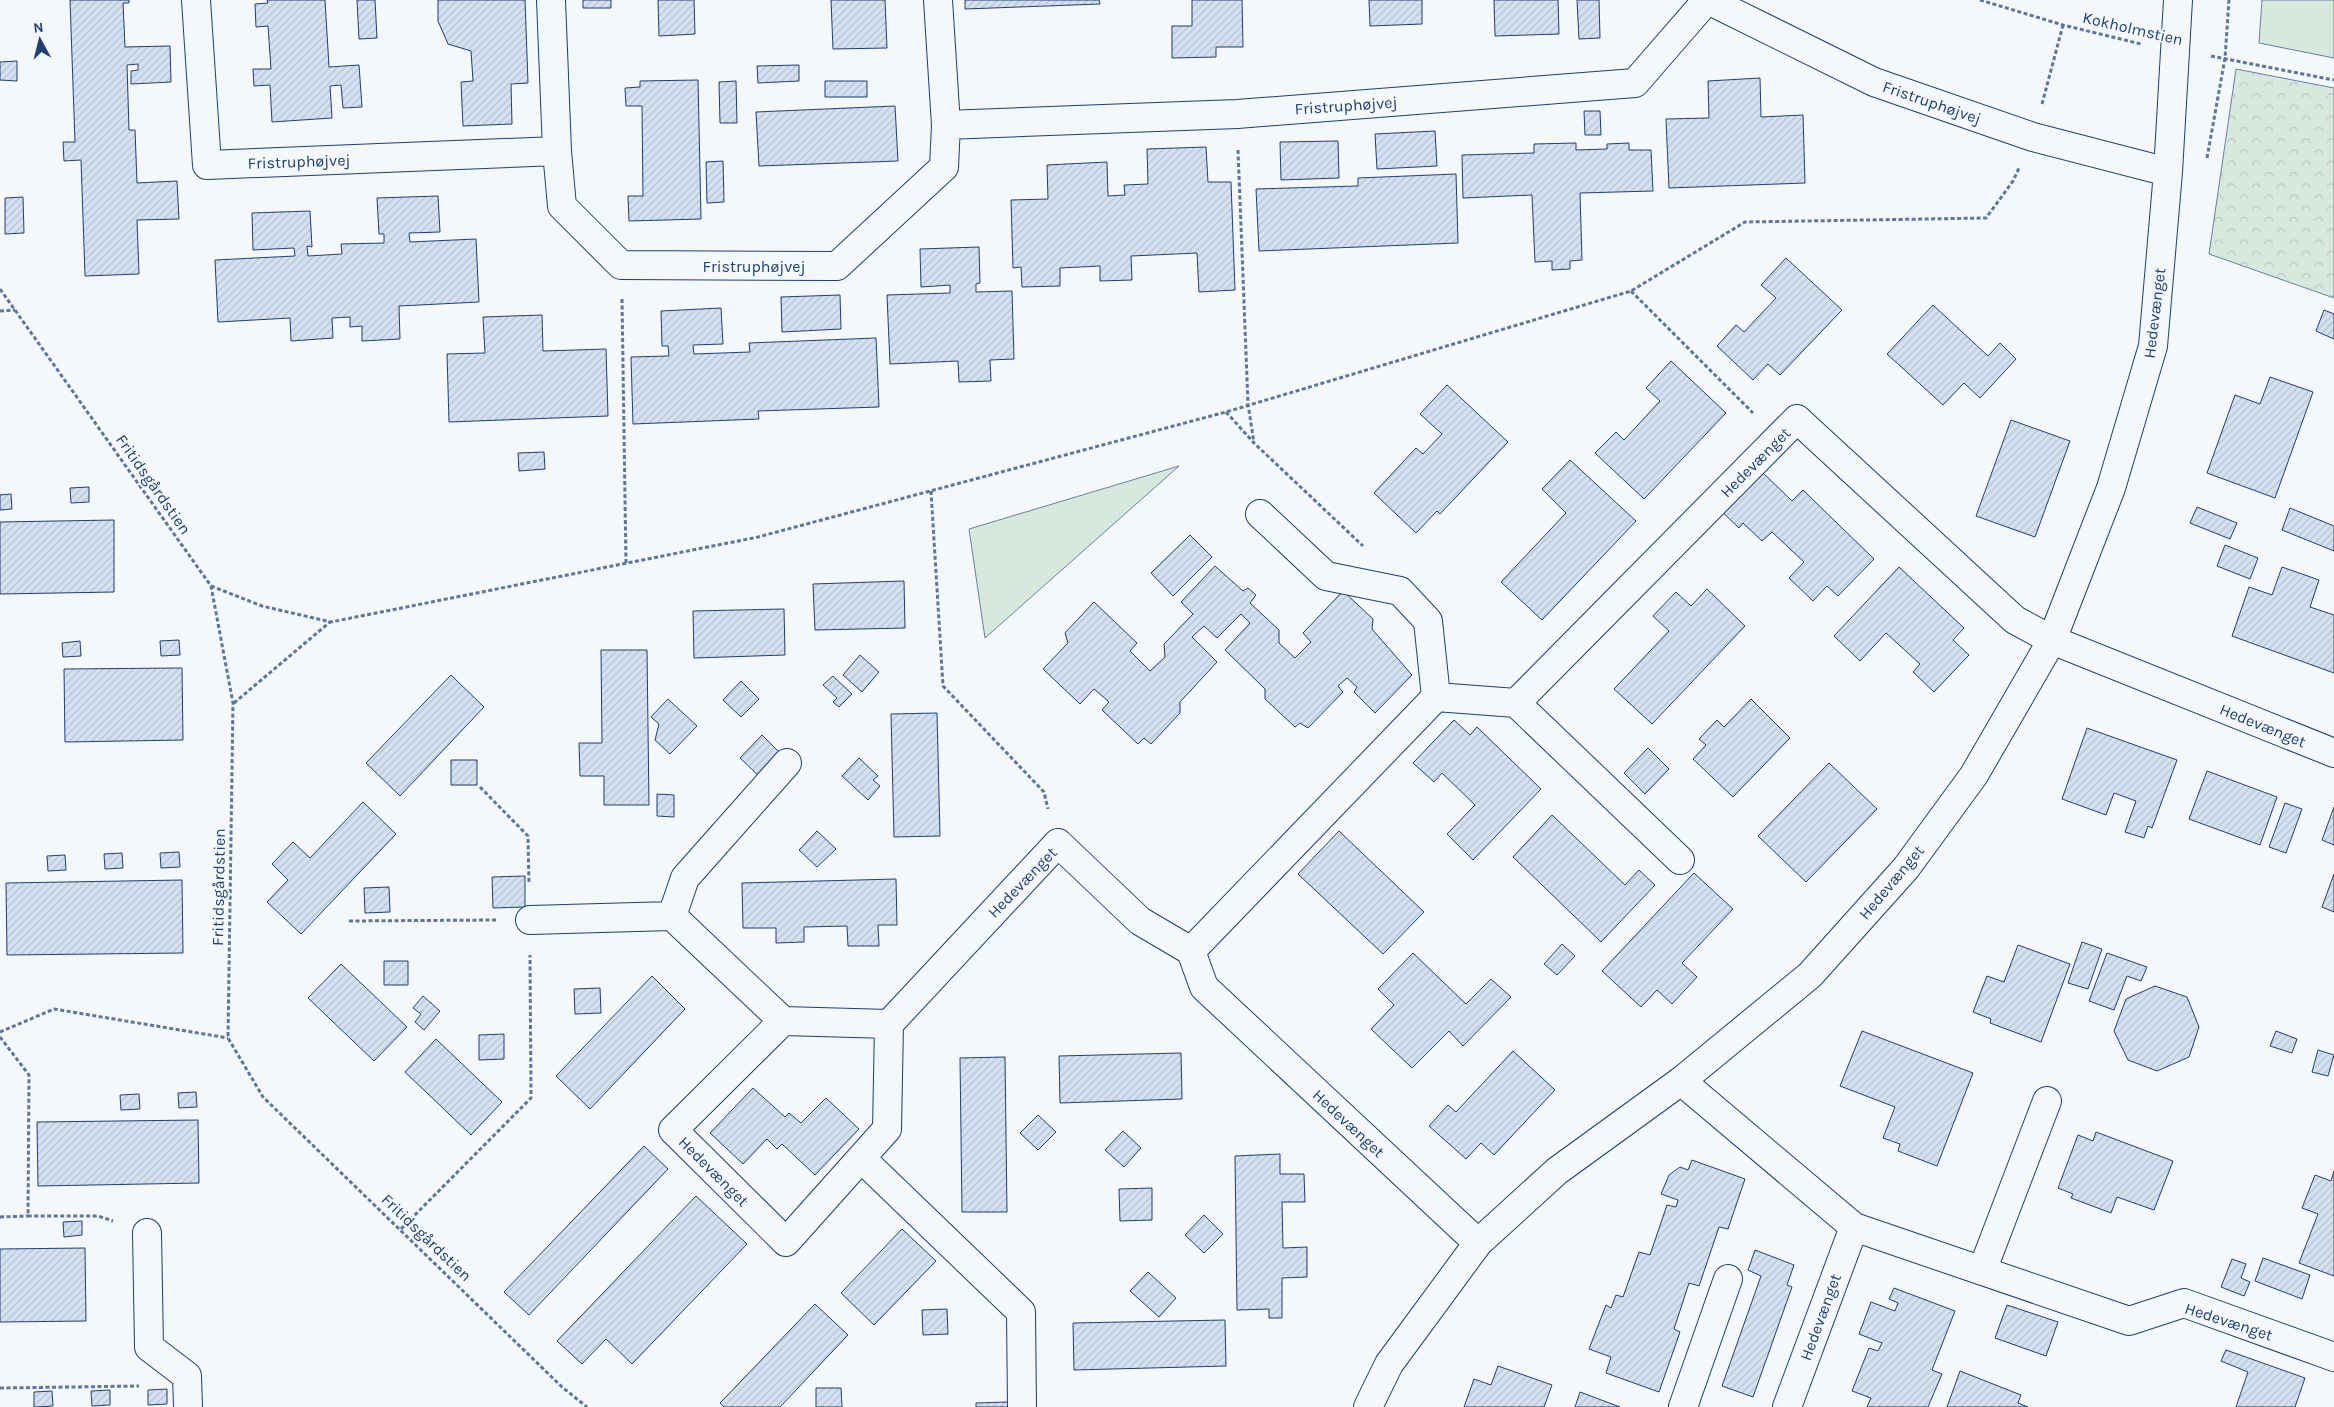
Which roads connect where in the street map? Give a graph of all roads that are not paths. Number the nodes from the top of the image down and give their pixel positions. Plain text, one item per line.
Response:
1 (196, 0) edge
2 (551, 0) edge
3 (938, 0) edge
4 (1707, 0) edge
5 (2178, 0) edge
6 (946, 125) junction
7 (557, 151) junction
8 (2168, 172) junction
9 (1260, 514) dead end
10 (2052, 640) junction
11 (1436, 697) junction
12 (1516, 703) junction
13 (2334, 753) edge
14 (787, 763) dead end
15 (1680, 860) dead end
16 (672, 916) junction
17 (530, 920) road end
18 (1191, 951) junction
19 (783, 1021) junction
20 (889, 1024) junction
21 (1681, 1081) junction
22 (2047, 1101) dead end
23 (861, 1158) junction
24 (1854, 1227) junction
25 (147, 1233) road end
26 (1478, 1243) junction
27 (1982, 1271) junction
28 (1728, 1279) dead end
29 (2334, 1357) edge
30 (188, 1396) edge
31 (1022, 1407) edge
32 (1368, 1407) edge
33 (1683, 1407) edge
34 (1787, 1407) edge

1 - 7 street, Fristruphøjvej
2 - 7 street
3 - 6 street, Fristruphøjvej
4 - 6 street, Fristruphøjvej
4 - 8 street, Fristruphøjvej
5 - 8 street, Hedevænget
6 - 7 street, Fristruphøjvej
8 - 10 street, Hedevænget
9 - 11 street
10 - 12 street, Hedevænget
10 - 13 street, Hedevænget
10 - 21 street, Hedevænget
11 - 12 street
11 - 18 street
12 - 15 street
14 - 16 street
16 - 17 street
16 - 19 street
18 - 20 street, Hedevænget
18 - 26 street, Hedevænget
19 - 20 street
19 - 23 street, Hedevænget
20 - 23 street, Hedevænget
21 - 24 street, Hedevænget
21 - 26 street, Hedevænget
22 - 27 street
23 - 31 street
24 - 27 street, Hedevænget
24 - 34 street, Hedevænget
25 - 30 street
26 - 32 street, Hedevænget
27 - 29 street, Hedevænget
28 - 33 street

